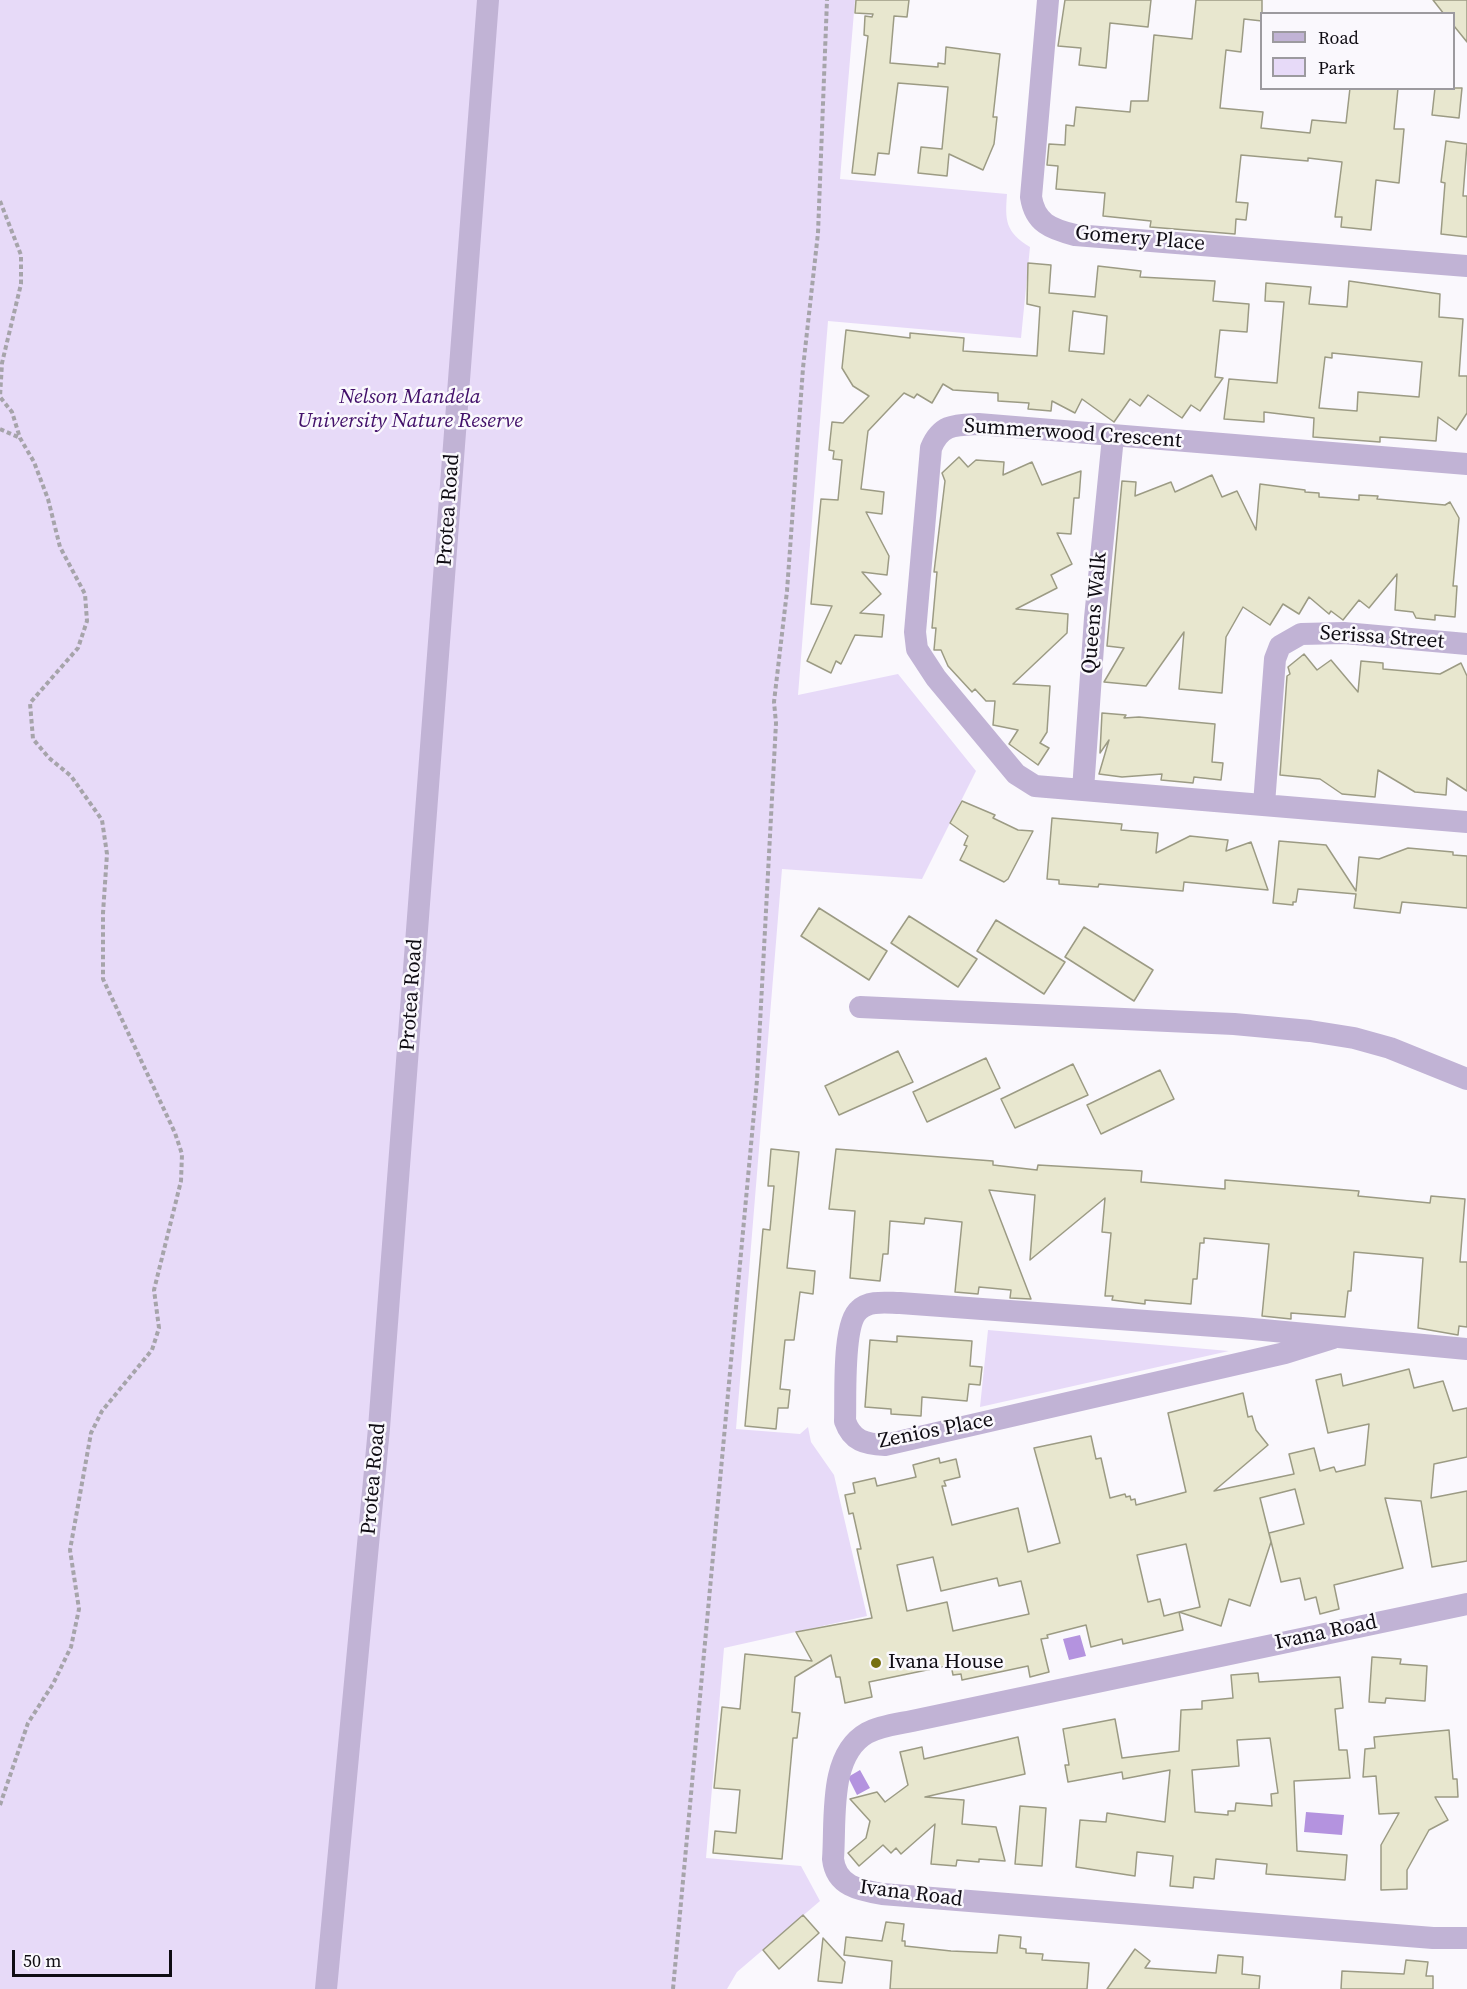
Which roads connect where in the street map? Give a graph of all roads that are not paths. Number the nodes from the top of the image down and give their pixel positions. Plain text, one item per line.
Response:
1 (488, 0) edge
2 (1048, 0) edge
3 (1467, 266) edge
4 (1113, 437) junction
5 (1467, 464) edge
6 (1467, 644) edge
7 (1083, 790) junction
8 (1264, 804) junction
9 (1467, 822) edge
10 (860, 1007) dead end
11 (1467, 1079) edge
12 (1333, 1338) junction
13 (1467, 1349) edge
14 (1467, 1604) edge
15 (1467, 1938) edge
16 (326, 1989) edge

1 - 16 street, Protea Road
2 - 3 street, Gomery Place
4 - 5 street, Summerwood Crescent
4 - 7 street, Queens Walk
4 - 7 street, Summerwood Crescent
6 - 8 street, Serissa Street
7 - 8 street, Summerwood Crescent
8 - 9 street, Summerwood Crescent
10 - 11 street
12 - 12 street, Zenios Place
12 - 13 street, Zenios Place
14 - 15 street, Ivana Road

